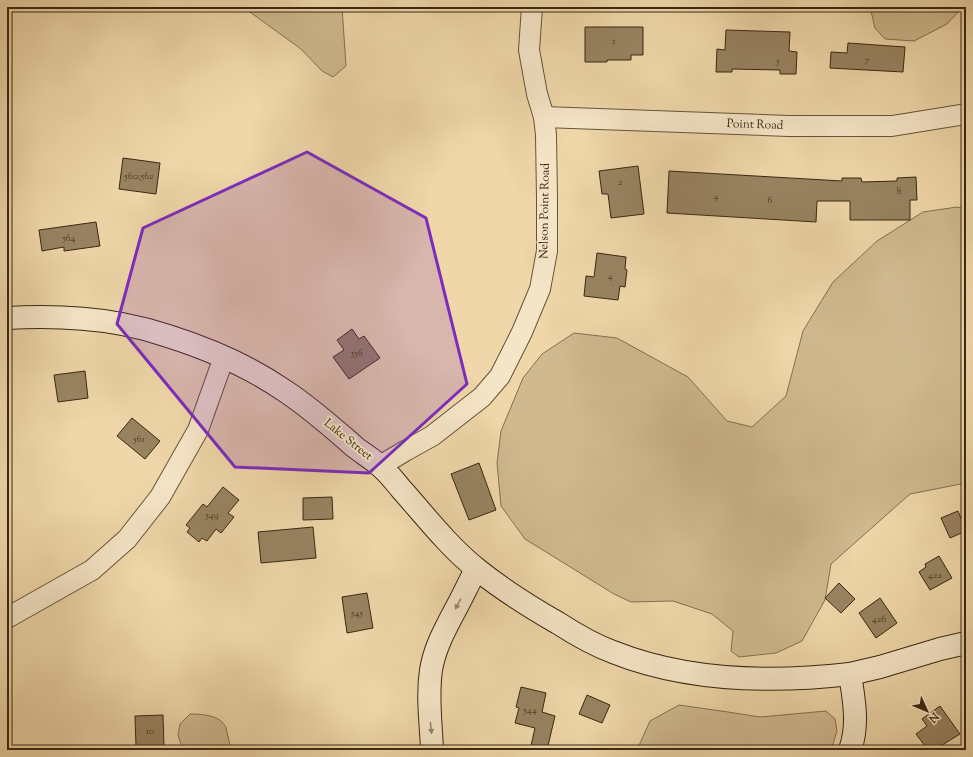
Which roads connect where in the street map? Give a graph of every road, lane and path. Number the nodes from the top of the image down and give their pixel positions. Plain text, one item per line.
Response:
1 (532, 7) edge
2 (966, 114) edge
3 (544, 117) junction
4 (7, 318) edge
5 (224, 357) junction
6 (380, 466) junction
7 (476, 569) junction
8 (7, 618) edge
9 (966, 643) edge
10 (850, 674) junction
11 (432, 750) edge
12 (850, 750) edge

1 - 3 street, Nelson Point Road
2 - 3 street, Point Road
3 - 6 street, Nelson Point Road
4 - 5 main road, Lake Street
5 - 6 main road, Lake Street
5 - 8 street
6 - 7 main road, Lake Street
7 - 10 main road, Lake Street
7 -> 11 main road
9 - 10 main road, Lake Street
10 - 12 main road

